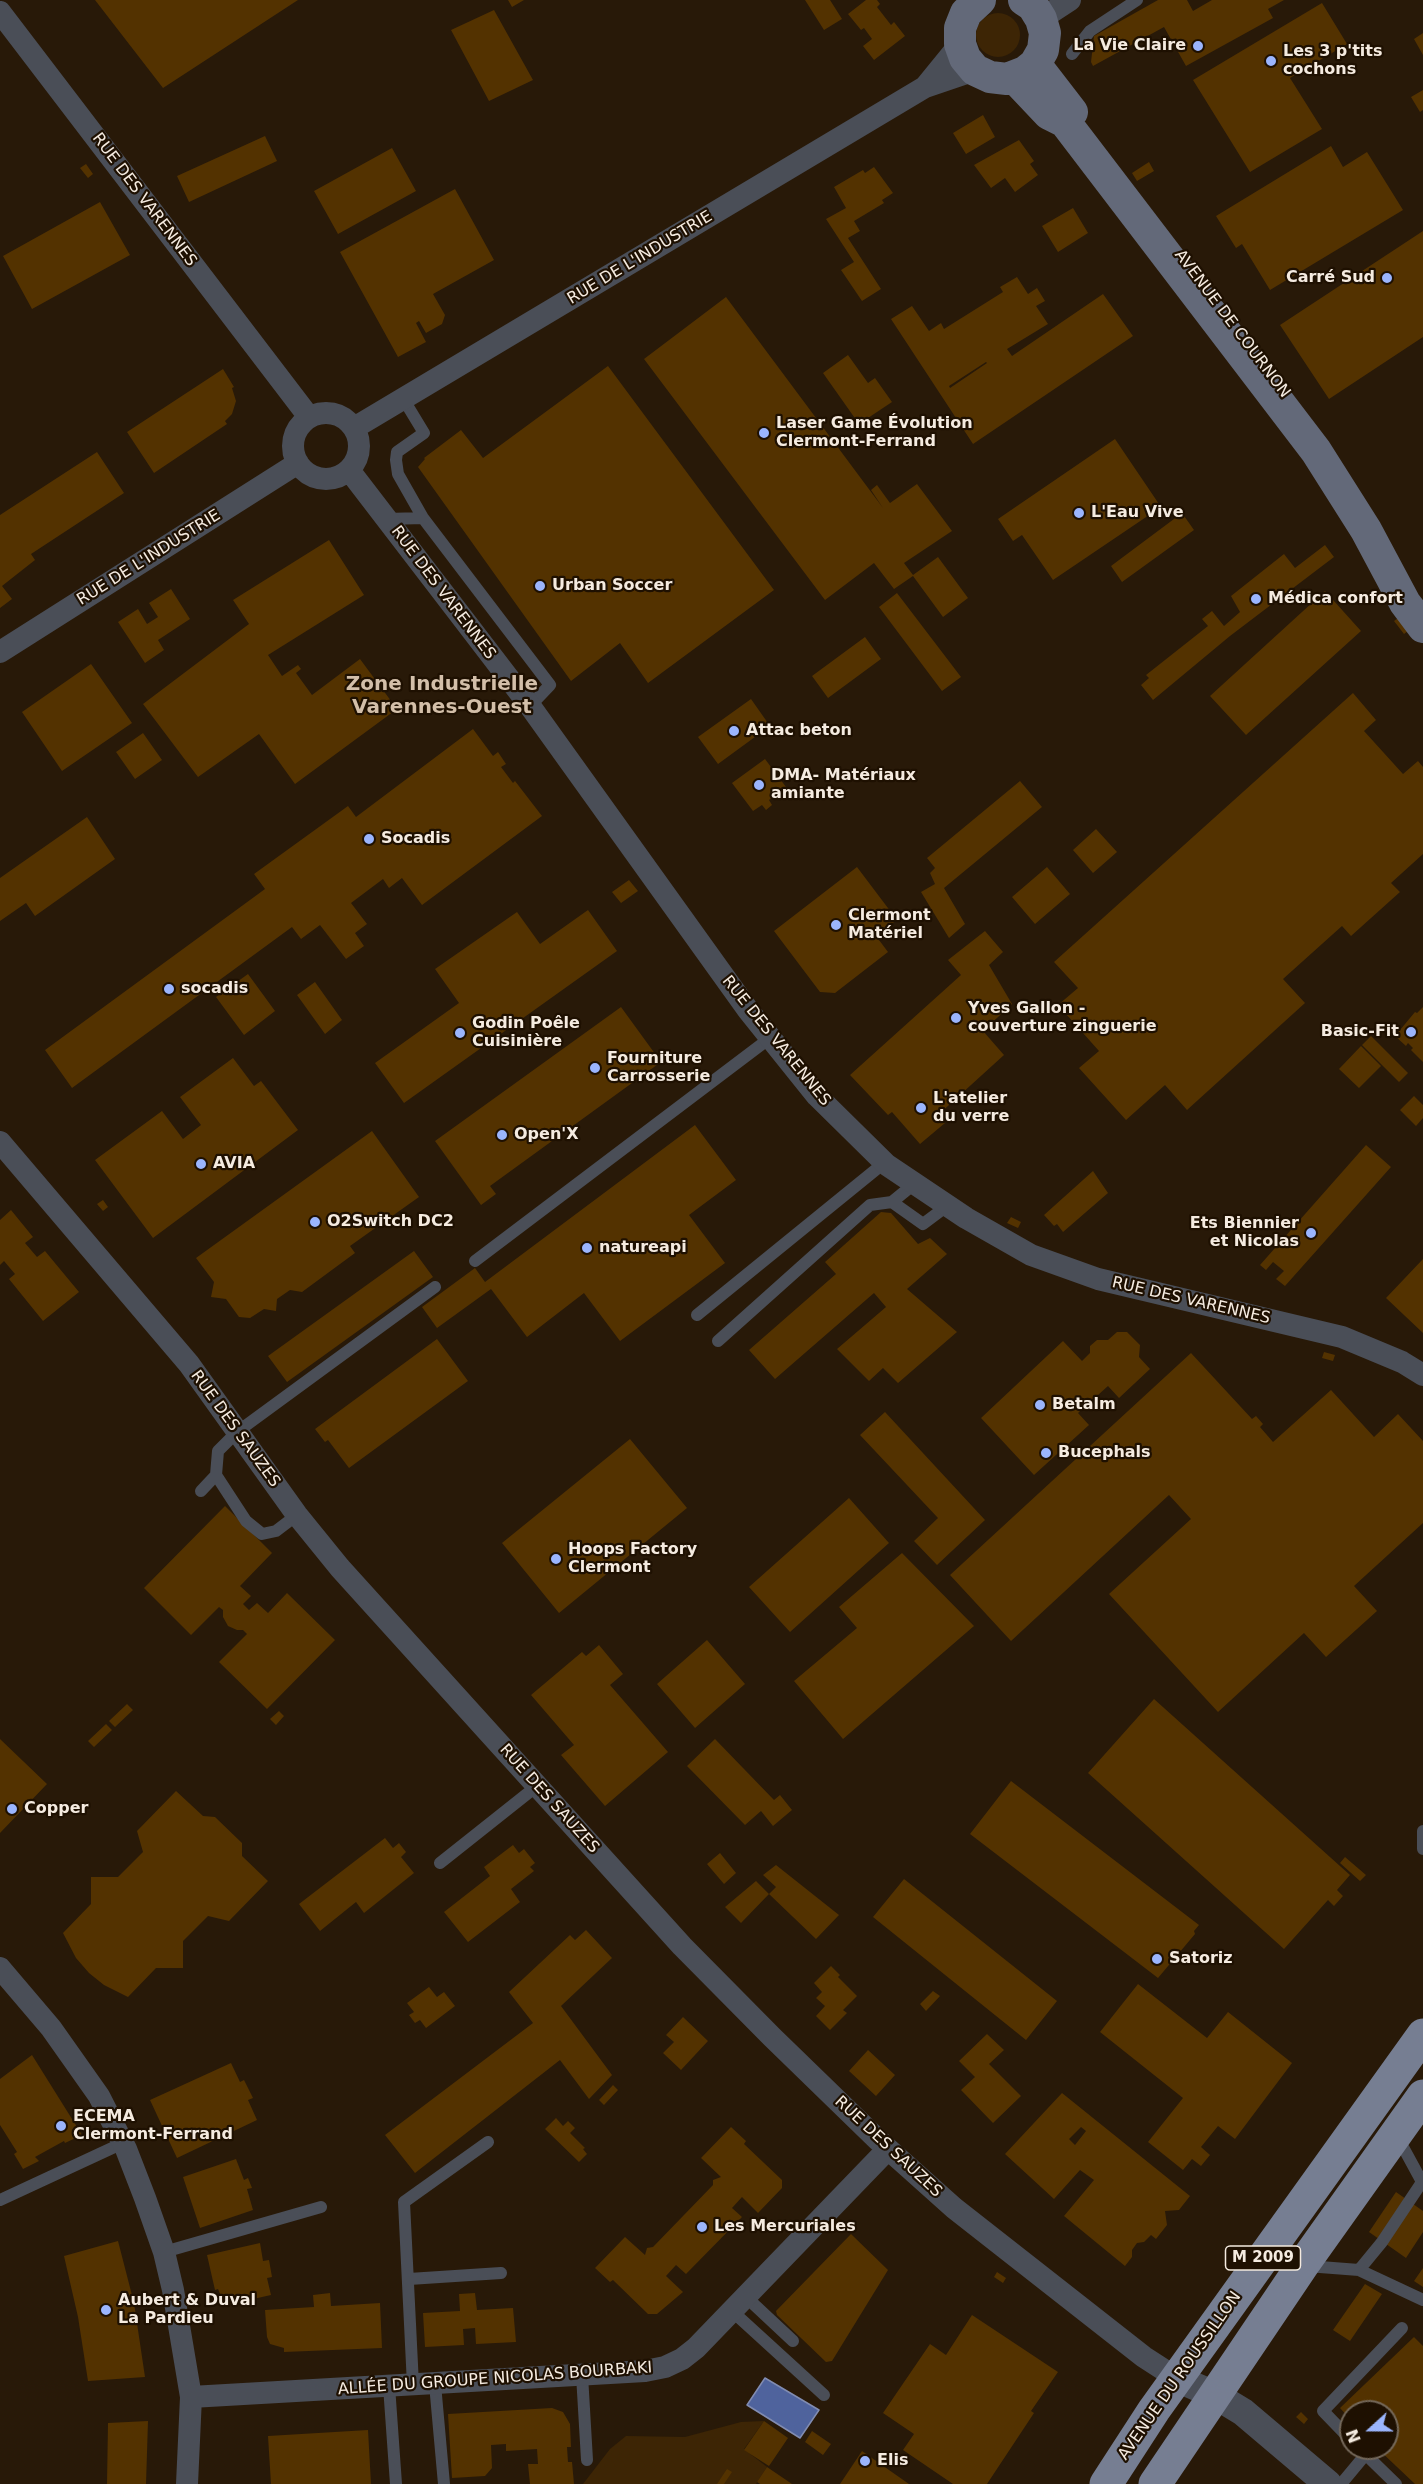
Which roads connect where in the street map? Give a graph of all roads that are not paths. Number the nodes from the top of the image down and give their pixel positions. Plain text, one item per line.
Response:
1 (1070, 0) edge
2 (1137, 0) edge
3 (977, 1) edge
4 (1033, 9) edge
5 (0, 12) edge
6 (1072, 54) dead end
7 (968, 57) junction
8 (1025, 71) junction
9 (1049, 114) junction
10 (404, 400) junction
11 (309, 417) junction
12 (354, 428) junction
13 (298, 463) junction
14 (349, 470) junction
15 (423, 518) junction
16 (387, 519) junction
17 (1419, 607) edge
18 (0, 652) edge
19 (530, 706) junction
20 (770, 1038) junction
21 (0, 1142) edge
22 (884, 1163) junction
23 (914, 1184) junction
24 (892, 1202) junction
25 (947, 1206) junction
26 (474, 1261) dead end
27 (435, 1287) dead end
28 (698, 1316) dead end
29 (718, 1341) dead end
30 (1423, 1375) edge
31 (237, 1432) junction
32 (216, 1475) junction
33 (201, 1491) dead end
34 (297, 1515) junction
35 (537, 1786) junction
36 (1423, 1831) edge
37 (1423, 1850) edge
38 (441, 1863) dead end
39 (0, 1968) edge
40 (1423, 2035) edge
41 (1423, 2096) edge
42 (1396, 2135) junction
43 (488, 2142) dead end
44 (123, 2143) junction
45 (888, 2149) junction
46 (1423, 2181) edge
47 (0, 2200) edge
48 (321, 2207) dead end
49 (164, 2252) junction
50 (1302, 2266) junction
51 (1359, 2270) junction
52 (501, 2273) dead end
53 (409, 2279) junction
54 (1423, 2300) edge
55 (739, 2304) junction
56 (1402, 2328) dead end
57 (792, 2341) dead end
58 (582, 2375) junction
59 (1178, 2379) junction
60 (435, 2384) junction
61 (413, 2385) junction
62 (389, 2386) junction
63 (1215, 2395) junction
64 (824, 2396) dead end
65 (191, 2397) junction
66 (1339, 2428) edge
67 (587, 2460) dead end
68 (1357, 2460) edge
69 (1372, 2460) edge
70 (187, 2484) edge
71 (396, 2484) edge
72 (444, 2484) edge
73 (1106, 2484) edge
74 (1155, 2484) edge
75 (1328, 2484) edge
76 (1341, 2484) edge
77 (1395, 2484) edge

1 - 4 street
2 - 6 lane
3 - 7 main road
4 - 8 main road
5 - 11 street, RUE DES VARENNES
7 - 8 main road
7 - 10 street, RUE DE L'INDUSTRIE
8 - 9 main road, AVENUE DE COURNON
8 - 17 main road, AVENUE DE COURNON
9 - 17 lane
9 - 17 main road, AVENUE DE COURNON
10 - 12 street, RUE DE L'INDUSTRIE
10 - 15 lane
11 - 12 street
11 - 13 street
12 - 14 street
13 - 14 street
13 - 18 street, RUE DE L'INDUSTRIE
14 - 16 street, RUE DES VARENNES
15 - 16 lane
15 - 19 lane
16 - 19 street, RUE DES VARENNES
19 - 20 street, RUE DES VARENNES
20 - 22 street, RUE DES VARENNES
20 - 26 lane
21 - 31 street, RUE DES SAUZES
22 - 23 street, RUE DES VARENNES
22 - 28 lane
23 - 24 lane
23 - 25 street, RUE DES VARENNES
24 - 25 lane
24 - 29 lane
25 - 30 street, RUE DES VARENNES
27 - 31 lane
31 - 32 lane
31 - 34 street, RUE DES SAUZES
32 - 33 lane
32 - 34 lane
34 - 35 street, RUE DES SAUZES
35 - 38 lane
35 - 45 street, RUE DES SAUZES
36 - 37 lane
39 - 44 street
40 - 59 main road, AVENUE DU ROUSSILLON / M 2009
41 - 42 main road, M 2009
42 - 46 lane
42 - 50 main road, M 2009
43 - 53 lane
44 - 47 lane
44 - 49 street
45 - 55 street, ALLÉE DU GROUPE NICOLAS BOURBAKI
45 - 59 street, RUE DES SAUZES
46 - 51 lane
48 - 49 lane
49 - 65 street
50 - 51 lane
50 - 63 main road, M 2009
51 - 54 lane
52 - 53 lane
53 - 61 lane
55 - 57 lane
55 - 58 street, ALLÉE DU GROUPE NICOLAS BOURBAKI
55 - 64 lane
56 - 66 lane
58 - 60 street, ALLÉE DU GROUPE NICOLAS BOURBAKI
58 - 67 lane
59 - 63 street
59 - 73 main road, AVENUE DU ROUSSILLON / M 2009
60 - 61 street, ALLÉE DU GROUPE NICOLAS BOURBAKI
60 - 72 lane
61 - 62 street, ALLÉE DU GROUPE NICOLAS BOURBAKI
62 - 65 street, ALLÉE DU GROUPE NICOLAS BOURBAKI
62 - 71 lane
63 - 74 main road, M 2009
63 - 75 street
65 - 70 street
68 - 76 lane
69 - 77 lane

